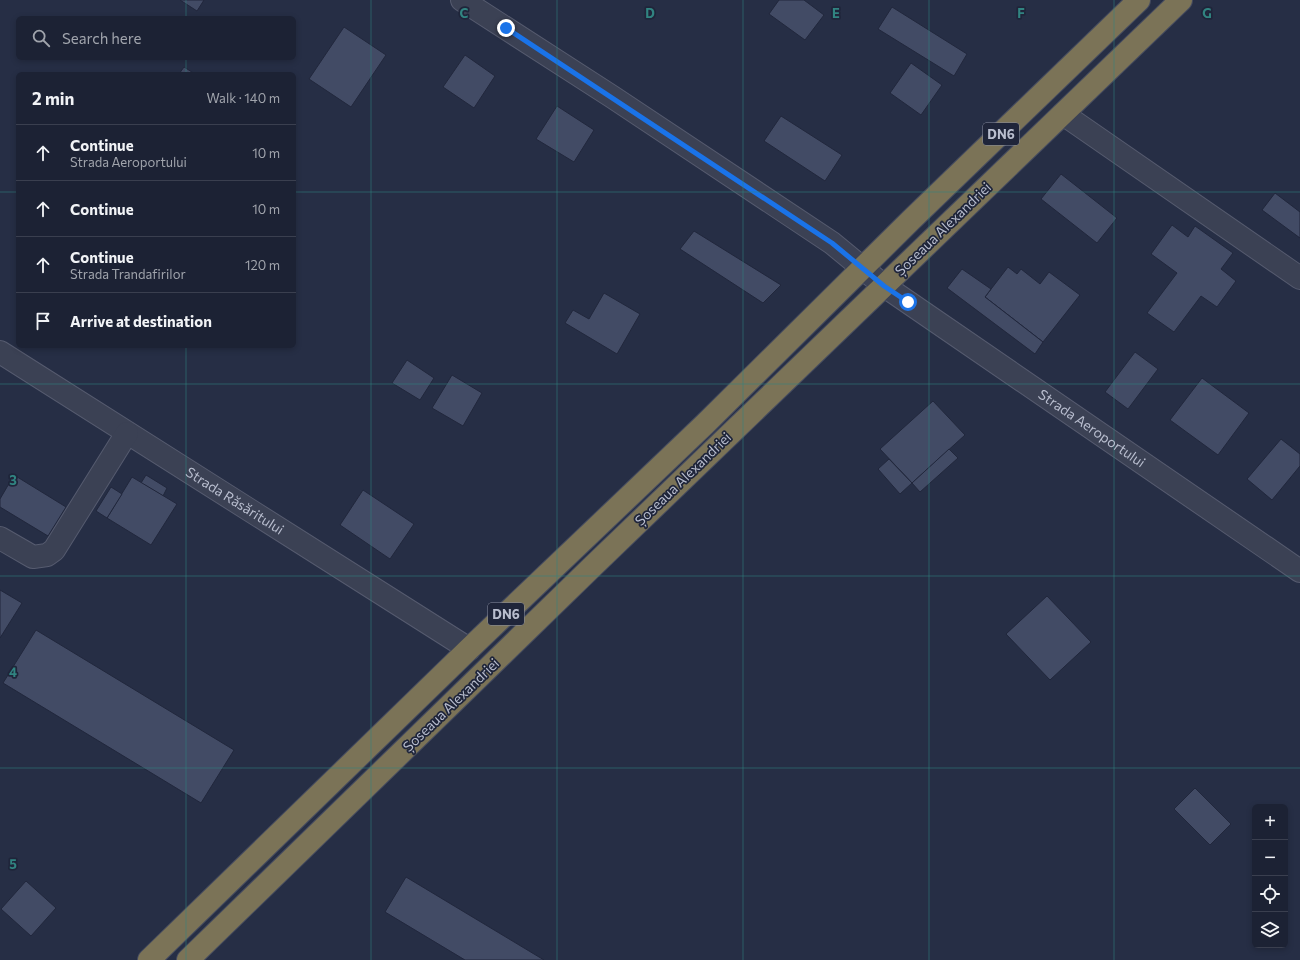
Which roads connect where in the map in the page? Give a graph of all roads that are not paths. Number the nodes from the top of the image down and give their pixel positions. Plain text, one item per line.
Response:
1 (462, 0) edge
2 (1139, 0) edge
3 (1181, 0) edge
4 (1063, 114) junction
5 (862, 268) junction
6 (1300, 278) edge
7 (884, 286) junction
8 (0, 352) edge
9 (127, 433) junction
10 (0, 538) edge
11 (1300, 571) edge
12 (469, 649) junction
13 (148, 960) edge
14 (188, 960) edge

1 - 5 street, Strada Aeroportului
2 - 5 highway, Șoseaua Alexandriei / DN6
3 - 4 highway, Șoseaua Alexandriei / DN6
4 - 6 street
4 - 7 highway, Șoseaua Alexandriei / DN6
5 - 7 street, Strada Aeroportului
5 - 12 highway, Șoseaua Alexandriei / DN6
7 - 11 street, Strada Aeroportului
7 - 14 highway, Șoseaua Alexandriei / DN6
8 - 9 street, Strada Răsăritului
9 - 10 street
9 - 12 street, Strada Răsăritului
12 - 13 highway, Șoseaua Alexandriei / DN6

